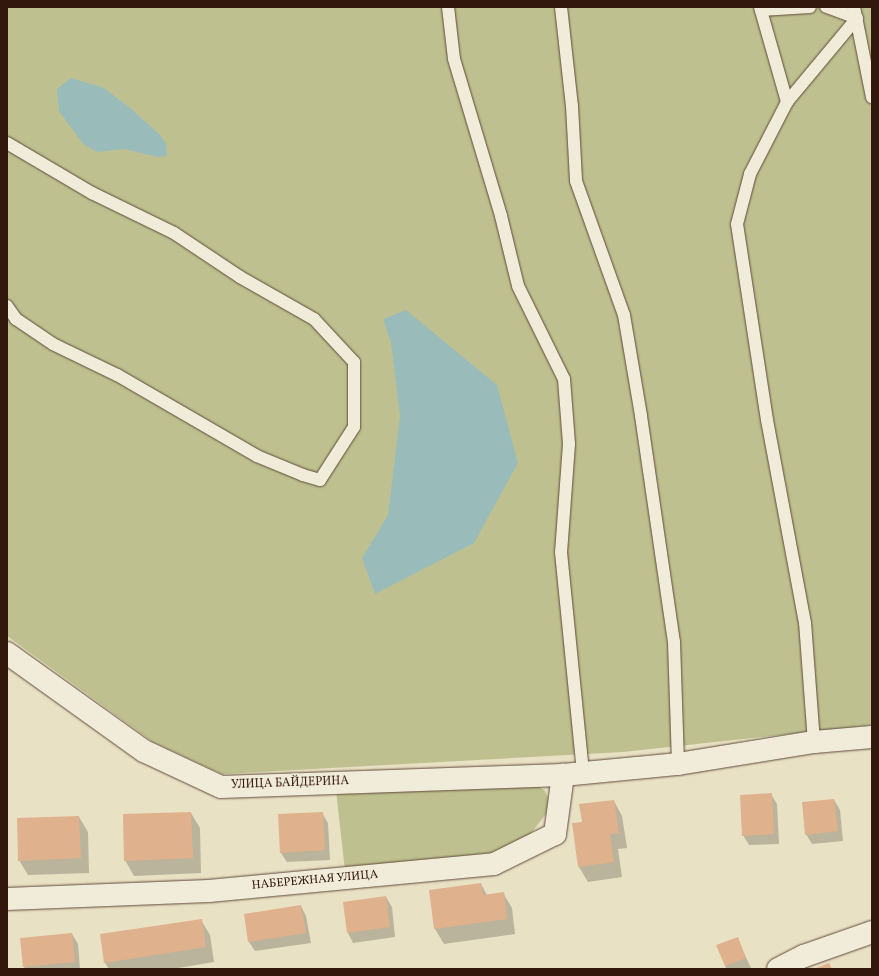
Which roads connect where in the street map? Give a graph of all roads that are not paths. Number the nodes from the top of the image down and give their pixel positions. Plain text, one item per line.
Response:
1 (448, 7) edge
2 (561, 7) edge
3 (810, 7) edge
4 (826, 7) edge
5 (761, 8) edge
6 (855, 12) edge
7 (872, 97) edge
8 (787, 102) junction
9 (7, 143) edge
10 (7, 306) edge
11 (7, 653) edge
12 (872, 737) edge
13 (814, 742) junction
14 (678, 764) junction
15 (573, 774) junction
16 (7, 899) edge
17 (872, 932) edge
18 (778, 969) edge

1 - 15 lane
2 - 14 lane
3 - 5 lane
4 - 6 lane
5 - 8 lane
6 - 7 lane
6 - 8 lane
8 - 13 lane
9 - 10 lane
11 - 15 street, УЛИЦА БАЙДЕРИНА
12 - 13 street, УЛИЦА БАЙДЕРИНА
13 - 14 street, УЛИЦА БАЙДЕРИНА
14 - 15 street, УЛИЦА БАЙДЕРИНА
15 - 16 street, НАБЕРЕЖНАЯ УЛИЦА
17 - 18 street

